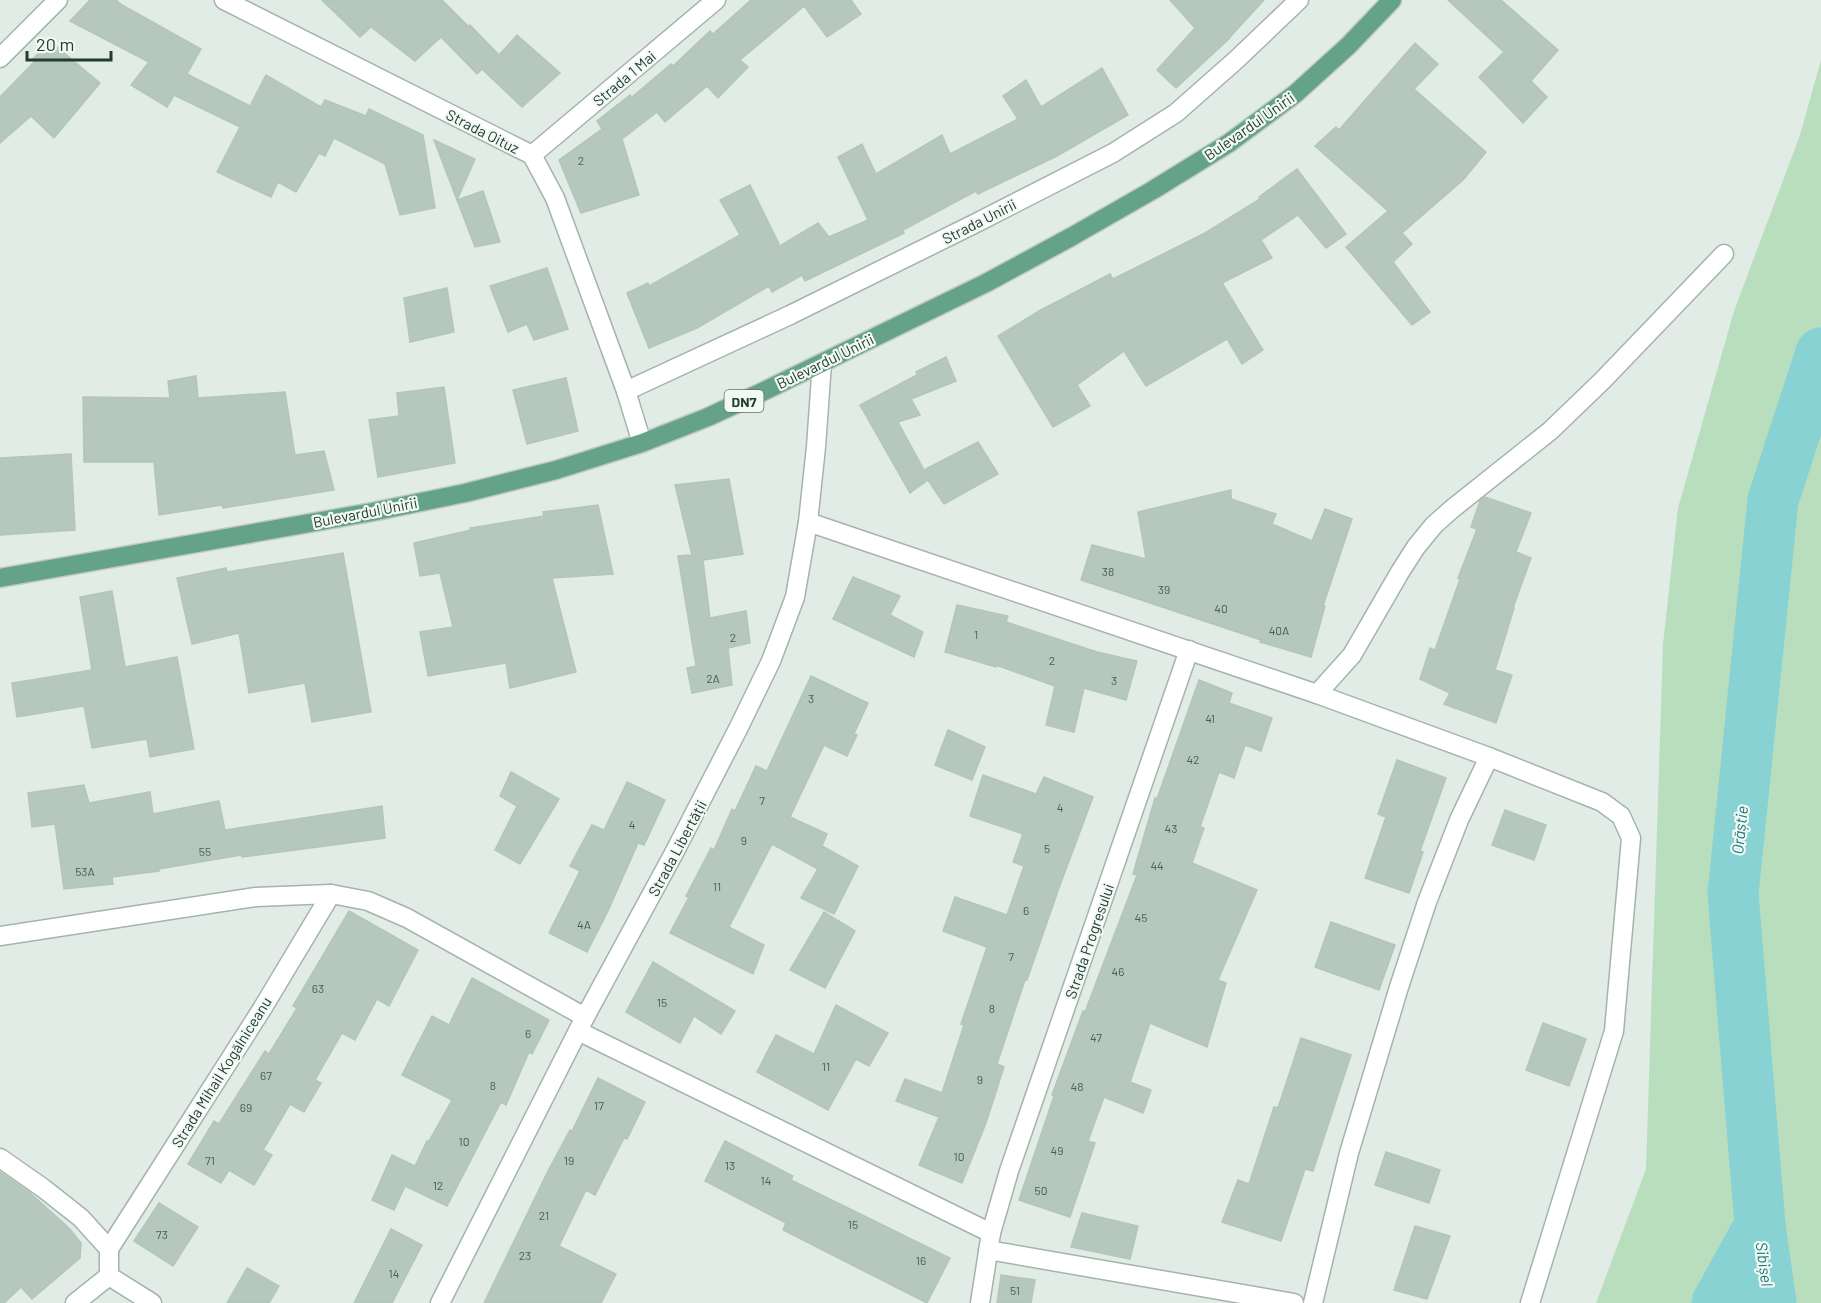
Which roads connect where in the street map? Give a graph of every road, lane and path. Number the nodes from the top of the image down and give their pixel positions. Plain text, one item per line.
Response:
1 (58, 0) edge
2 (224, 0) edge
3 (716, 0) edge
4 (1299, 0) edge
5 (1392, 0) edge
6 (0, 58) edge
7 (532, 156) junction
8 (1724, 254) dead end
9 (822, 363) junction
10 (626, 391) junction
11 (642, 443) junction
12 (808, 522) junction
13 (0, 578) edge
14 (1189, 650) junction
15 (1317, 694) junction
16 (1489, 757) junction
17 (331, 894) junction
18 (0, 936) edge
19 (582, 1024) junction
20 (0, 1158) edge
21 (989, 1242) junction
22 (109, 1249) junction
23 (109, 1276) junction
24 (75, 1303) edge
25 (152, 1303) edge
26 (440, 1303) edge
27 (980, 1303) edge
28 (1294, 1303) edge
29 (1313, 1303) edge
30 (1530, 1303) edge

1 - 6 street
2 - 7 street, Strada Oituz
3 - 7 street, Strada 1 Mai
4 - 10 street, Strada Unirii
5 - 9 main road, Bulevardul Unirii / DN7
7 - 10 street, Strada Oituz
8 - 15 street
9 - 11 main road, Bulevardul Unirii / DN7
9 - 12 street, Strada Libertății
10 - 11 street, Strada Oituz
11 - 13 main road, Bulevardul Unirii / DN7
12 - 14 street
12 - 19 street, Strada Libertății
14 - 15 street
14 - 21 street, Strada Progresului
15 - 16 street
16 - 29 street
16 - 30 street
17 - 18 street
17 - 19 street
17 - 22 street, Strada Mihail Kogălniceanu
19 - 21 street
19 - 26 street, Strada Libertății
20 - 22 street
21 - 27 street, Strada Progresului
21 - 28 street
22 - 23 street
23 - 24 street
23 - 25 street

